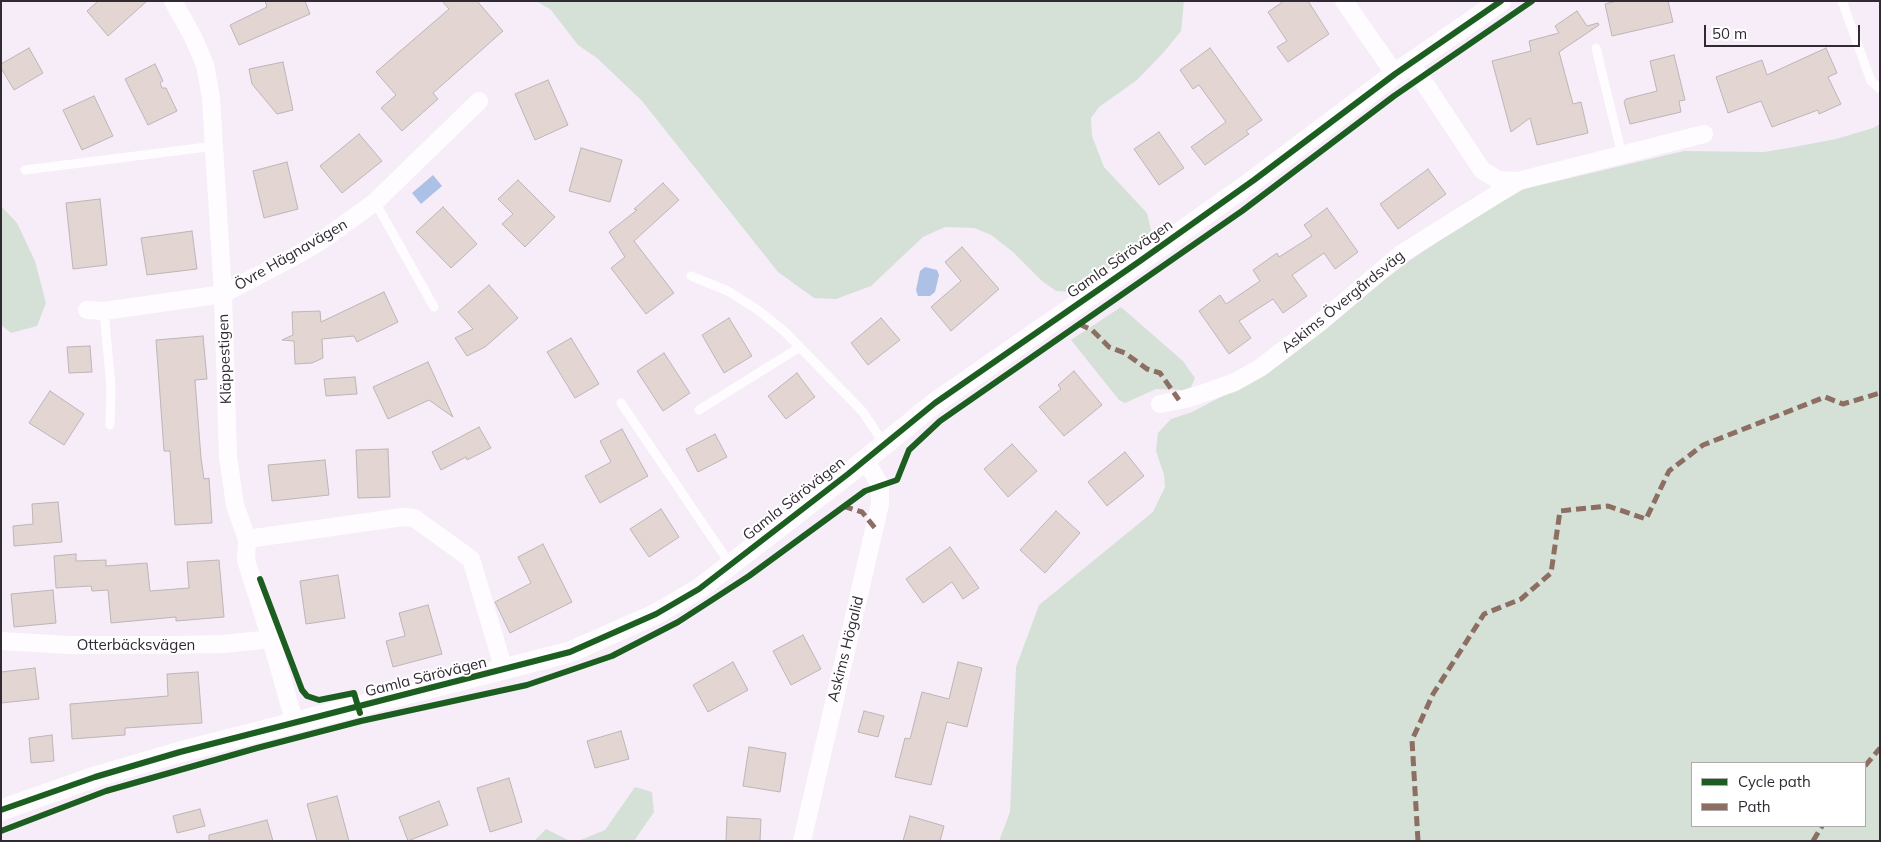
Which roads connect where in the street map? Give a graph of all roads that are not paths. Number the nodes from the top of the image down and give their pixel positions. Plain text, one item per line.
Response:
1 (173, 1) edge
2 (1344, 1) edge
3 (1501, 1) edge
4 (1842, 1) edge
5 (1596, 48) dead end
6 (1403, 69) junction
7 (1880, 89) edge
8 (478, 101) dead end
9 (1704, 134) dead end
10 (215, 146) junction
11 (1622, 155) junction
12 (26, 170) dead end
13 (1518, 181) junction
14 (375, 202) junction
15 (691, 276) dead end
16 (223, 294) junction
17 (434, 307) dead end
18 (96, 311) joint
19 (800, 347) junction
20 (621, 403) dead end
21 (1160, 404) dead end
22 (699, 410) dead end
23 (110, 426) dead end
24 (884, 444) junction
25 (865, 459) junction
26 (246, 539) junction
27 (730, 565) junction
28 (272, 639) junction
29 (1, 640) edge
30 (504, 670) junction
31 (295, 724) junction
32 (1, 810) edge
33 (802, 841) edge

1 - 10 street, Kläppestigen
2 - 6 street, Askims Övergårdsväg
3 - 6 street, Gamla Särövägen
4 - 7 lane
5 - 11 lane
6 - 13 street, Askims Övergårdsväg
6 - 24 street, Gamla Särövägen
8 - 14 street, Övre Hägnavägen
9 - 11 street, Askims Övergårdsväg
10 - 12 lane
10 - 16 street, Kläppestigen
11 - 13 street, Askims Övergårdsväg
13 - 21 street, Askims Övergårdsväg
14 - 16 street, Övre Hägnavägen
14 - 17 lane
15 - 19 lane
16 - 18 street, Övre Hägnavägen
16 - 26 street, Kläppestigen
18 - 23 lane
19 - 22 lane
19 - 24 lane
20 - 27 lane
24 - 25 street, Gamla Särövägen
25 - 27 street, Gamla Särövägen
25 - 33 street, Askims Högalid
26 - 28 street, Kläppestigen
26 - 30 street
27 - 30 street, Gamla Särövägen
28 - 29 street, Otterbäcksvägen
28 - 31 street, Kläppestigen
30 - 31 street, Gamla Särövägen
31 - 32 street, Gamla Särövägen

